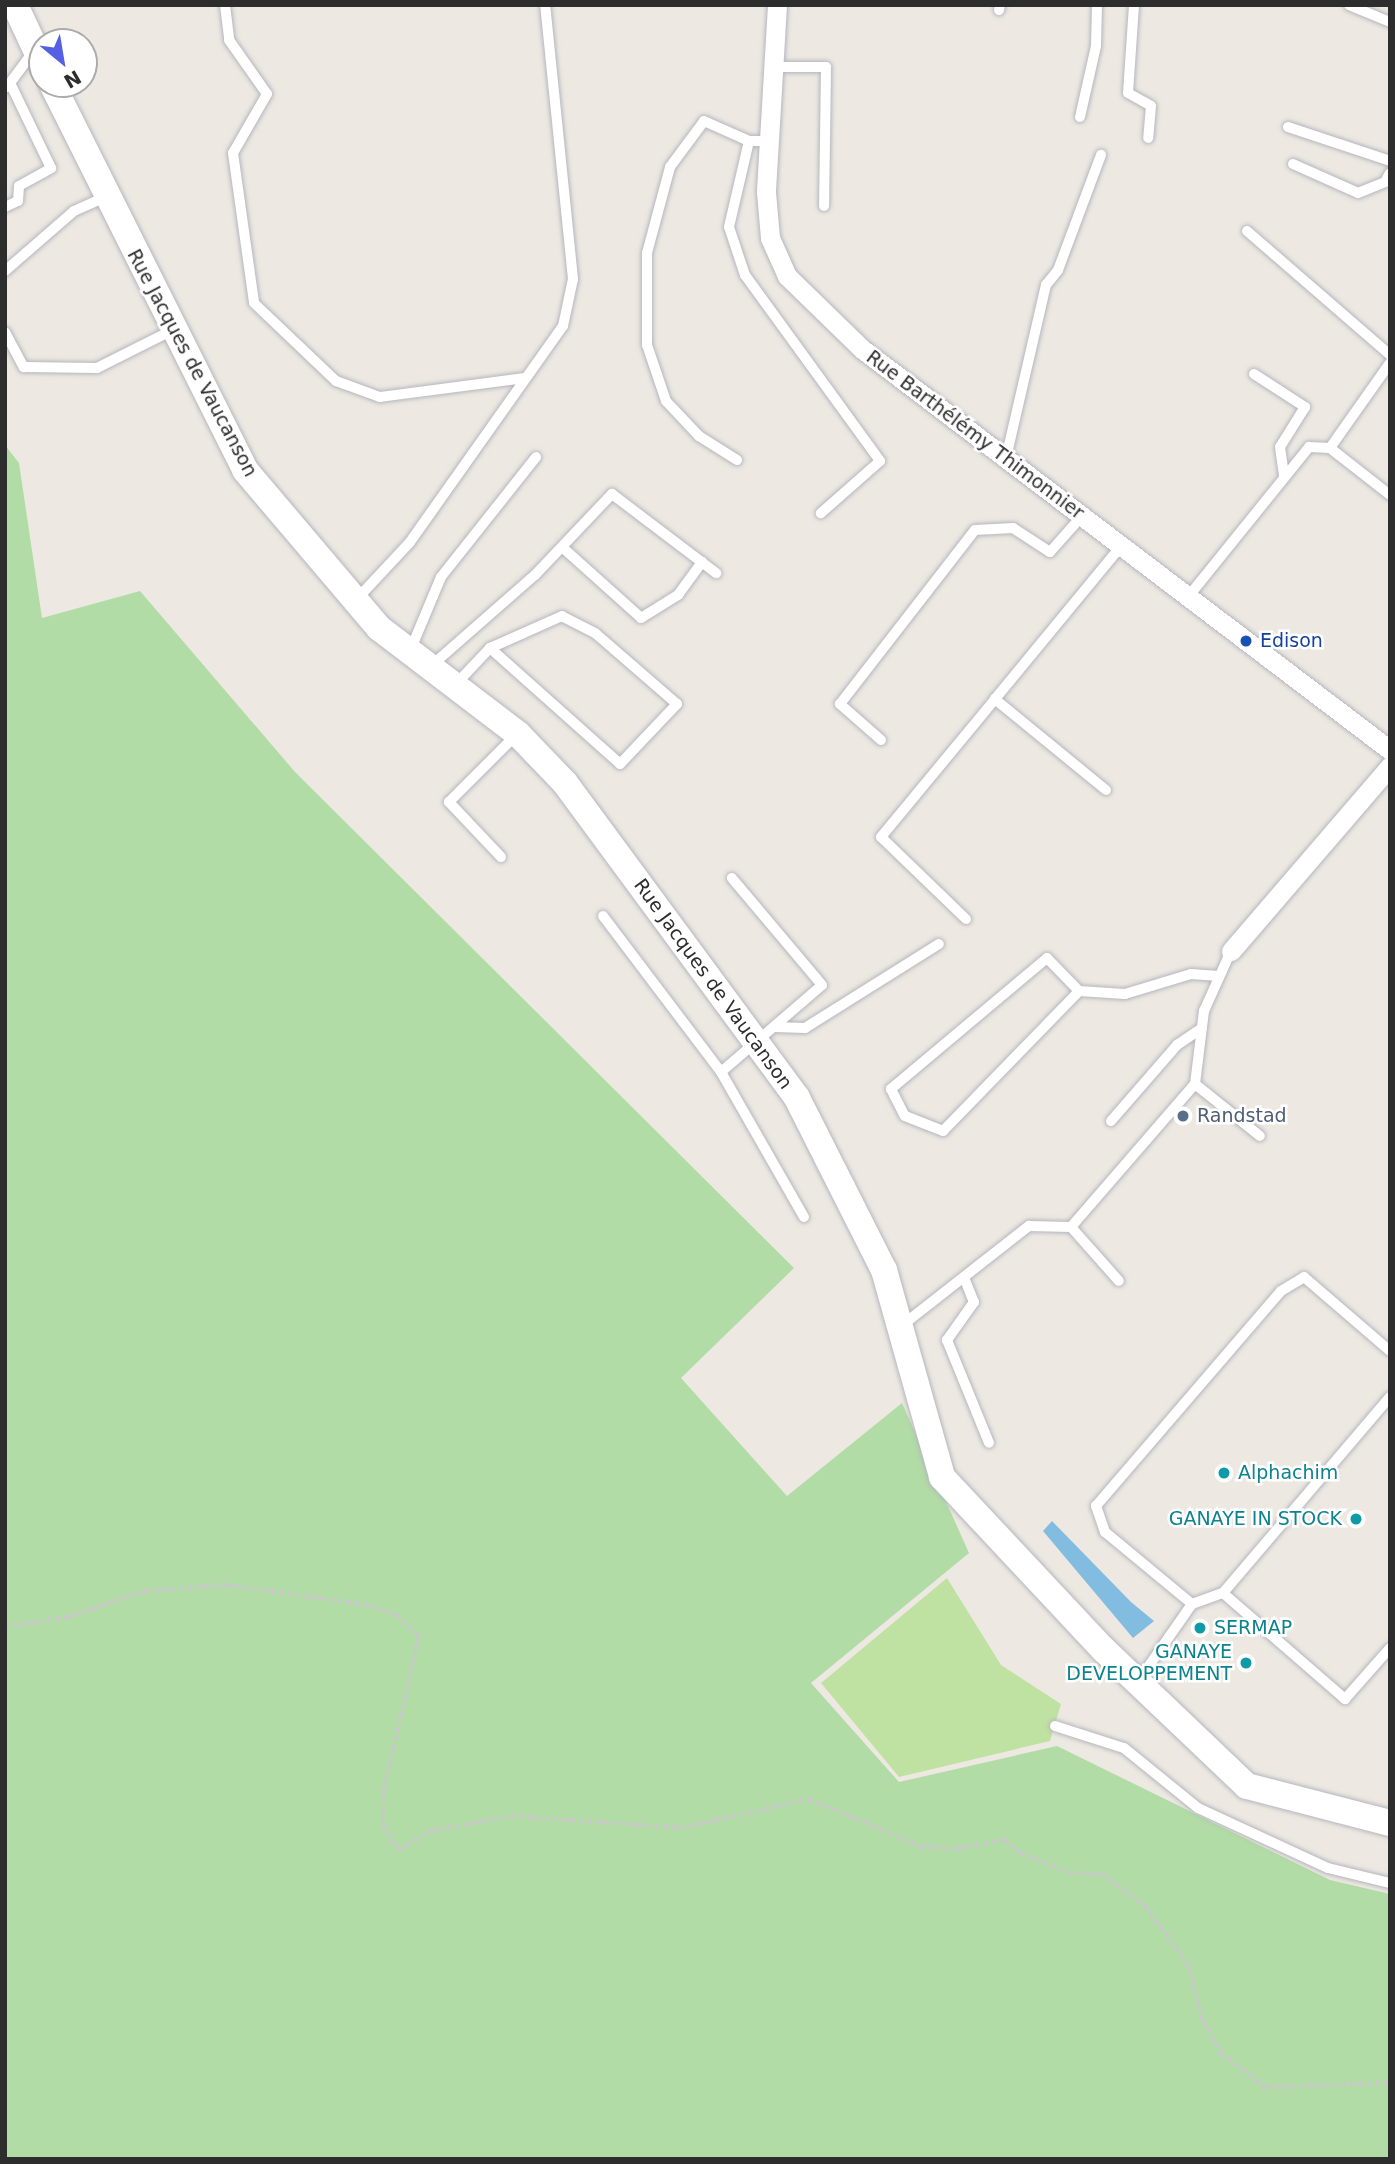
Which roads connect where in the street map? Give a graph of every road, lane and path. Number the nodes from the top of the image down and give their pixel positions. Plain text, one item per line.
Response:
1 (15, 5) edge
2 (225, 5) edge
3 (545, 5) edge
4 (777, 5) edge
5 (1097, 5) edge
6 (1134, 5) edge
7 (1355, 6) edge
8 (1390, 22) edge
9 (28, 33) edge
10 (778, 66) junction
11 (28, 67) edge
12 (8, 87) edge
13 (59, 98) edge
14 (1080, 117) dead end
15 (1288, 127) dead end
16 (1148, 138) dead end
17 (758, 141) junction
18 (1101, 155) dead end
19 (1390, 162) edge
20 (1293, 164) dead end
21 (1390, 173) edge
22 (106, 197) junction
23 (824, 206) dead end
24 (5, 207) edge
25 (1247, 231) dead end
26 (5, 271) edge
27 (172, 331) junction
28 (5, 332) edge
29 (1390, 355) edge
30 (1390, 363) edge
31 (1254, 374) dead end
32 (524, 378) junction
33 (1331, 448) junction
34 (536, 457) dead end
35 (1006, 458) junction
36 (737, 460) dead end
37 (1284, 477) junction
38 (1390, 495) edge
39 (821, 513) dead end
40 (1082, 516) junction
41 (1121, 546) junction
42 (562, 547) junction
43 (702, 562) junction
44 (716, 573) dead end
45 (1188, 597) junction
46 (356, 601) junction
47 (490, 648) junction
48 (421, 659) junction
49 (455, 685) junction
50 (995, 699) junction
51 (518, 734) junction
52 (880, 740) dead end
53 (1390, 750) edge
54 (1390, 766) edge
55 (1105, 790) dead end
56 (501, 857) dead end
57 (732, 878) dead end
58 (603, 916) dead end
59 (966, 919) dead end
60 (939, 944) dead end
61 (1231, 951) joint
62 (1219, 976) junction
63 (1079, 991) junction
64 (1202, 1028) junction
65 (765, 1035) junction
66 (721, 1072) junction
67 (1195, 1084) junction
68 (1111, 1121) dead end
69 (1260, 1136) dead end
70 (804, 1217) dead end
71 (1070, 1227) junction
72 (965, 1280) junction
73 (1119, 1281) dead end
74 (900, 1328) junction
75 (1390, 1351) edge
76 (1390, 1397) edge
77 (989, 1443) dead end
78 (1223, 1593) junction
79 (1192, 1604) junction
80 (5, 1627) edge
81 (1390, 1648) edge
82 (1139, 1680) junction
83 (1055, 1727) dead end
84 (1390, 1823) edge
85 (1390, 1882) edge
86 (1390, 2083) edge

1 - 9 street
2 - 32 lane
3 - 32 lane
4 - 10 street, Rue Barthélémy Thimonnier
5 - 14 lane
6 - 16 lane
7 - 8 lane
10 - 17 street, Rue Barthélémy Thimonnier
10 - 23 lane
11 - 12 lane
12 - 24 lane
13 - 22 street, Rue Jacques de Vaucanson
15 - 19 lane
17 - 35 street, Rue Barthélémy Thimonnier
17 - 36 lane
17 - 39 lane
18 - 35 lane
20 - 21 lane
22 - 26 lane
22 - 27 street, Rue Jacques de Vaucanson
25 - 29 lane
27 - 28 lane
27 - 46 street, Rue Jacques de Vaucanson
30 - 33 lane
31 - 37 lane
32 - 46 lane
33 - 37 lane
33 - 38 lane
34 - 48 lane
35 - 40 street, Rue Barthélémy Thimonnier
37 - 45 lane
40 - 41 street, Rue Barthélémy Thimonnier
40 - 52 lane
41 - 45 street, Rue Barthélémy Thimonnier
41 - 50 lane
42 - 43 lane
42 - 43 lane
42 - 48 lane
43 - 44 lane
45 - 53 street, Rue Barthélémy Thimonnier
46 - 48 street, Rue Jacques de Vaucanson
47 - 47 lane
47 - 49 lane
48 - 49 street, Rue Jacques de Vaucanson
49 - 51 street, Rue Jacques de Vaucanson
50 - 55 lane
50 - 59 lane
51 - 56 lane
51 - 65 street, Rue Jacques de Vaucanson
54 - 61 street
57 - 65 lane
58 - 66 lane
60 - 65 lane
61 - 62 lane
62 - 63 lane
62 - 64 lane
63 - 63 lane
64 - 67 lane
64 - 68 lane
65 - 66 lane
65 - 74 street, Rue Jacques de Vaucanson
66 - 70 lane
67 - 69 lane
67 - 71 lane
71 - 72 lane
71 - 73 lane
72 - 74 lane
72 - 77 lane
74 - 82 street, Rue Jacques de Vaucanson
75 - 79 lane
76 - 78 lane
78 - 79 lane
78 - 81 lane
79 - 82 lane
80 - 86 path
82 - 84 street, Rue Jacques de Vaucanson
83 - 85 lane

